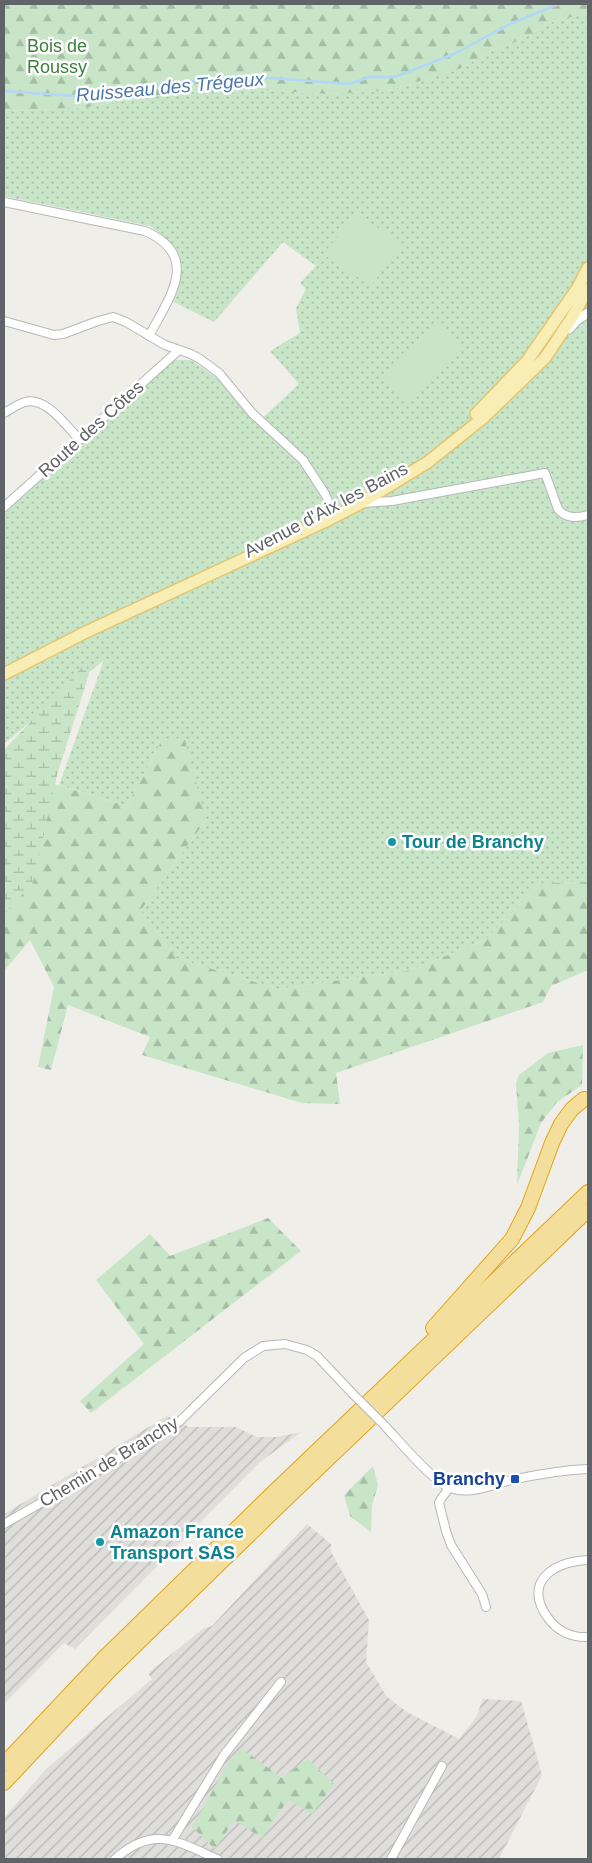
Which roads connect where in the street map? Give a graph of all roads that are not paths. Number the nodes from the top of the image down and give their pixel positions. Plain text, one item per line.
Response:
1 (4, 202) edge
2 (588, 268) edge
3 (588, 276) edge
4 (588, 292) edge
5 (588, 313) edge
6 (4, 321) edge
7 (149, 336) junction
8 (179, 350) junction
9 (545, 358) junction
10 (527, 361) junction
11 (4, 413) edge
12 (79, 439) junction
13 (361, 503) junction
14 (4, 507) edge
15 (332, 510) junction
16 (588, 515) edge
17 (191, 583) junction
18 (4, 674) edge
19 (584, 1099) dead end
20 (588, 1192) edge
21 (588, 1210) edge
22 (588, 1214) edge
23 (534, 1262) junction
24 (356, 1413) junction
25 (588, 1469) edge
26 (449, 1488) junction
27 (4, 1524) edge
28 (588, 1560) edge
29 (486, 1607) dead end
30 (588, 1637) edge
31 (281, 1682) dead end
32 (4, 1764) edge
33 (442, 1766) dead end
34 (4, 1783) edge
35 (173, 1839) junction
36 (115, 1859) edge
37 (217, 1859) edge
38 (391, 1859) edge

1 - 7 street
2 - 10 main road, Avenue d'Aix les Bains
3 - 4 street
4 - 9 main road, Avenue d'Aix les Bains
4 - 10 main road
5 - 9 street
6 - 7 street
7 - 8 street
8 - 12 street, Route des Côtes
8 - 15 street
9 - 13 main road, Avenue d'Aix les Bains
10 - 15 main road, Avenue d'Aix les Bains
11 - 12 street
12 - 14 street, Route des Côtes
13 - 16 street
13 - 17 main road, Avenue d'Aix les Bains
15 - 17 main road, Avenue d'Aix les Bains
17 - 18 main road, Avenue d'Aix les Bains
19 - 24 highway
20 - 24 highway
21 - 23 highway
22 - 23 highway
23 - 34 highway
24 - 32 highway
25 - 26 street
26 - 27 street, Chemin de Branchy, bridge
26 - 29 street
28 - 30 street
31 - 35 street
33 - 38 street
35 - 36 street
35 - 37 street

